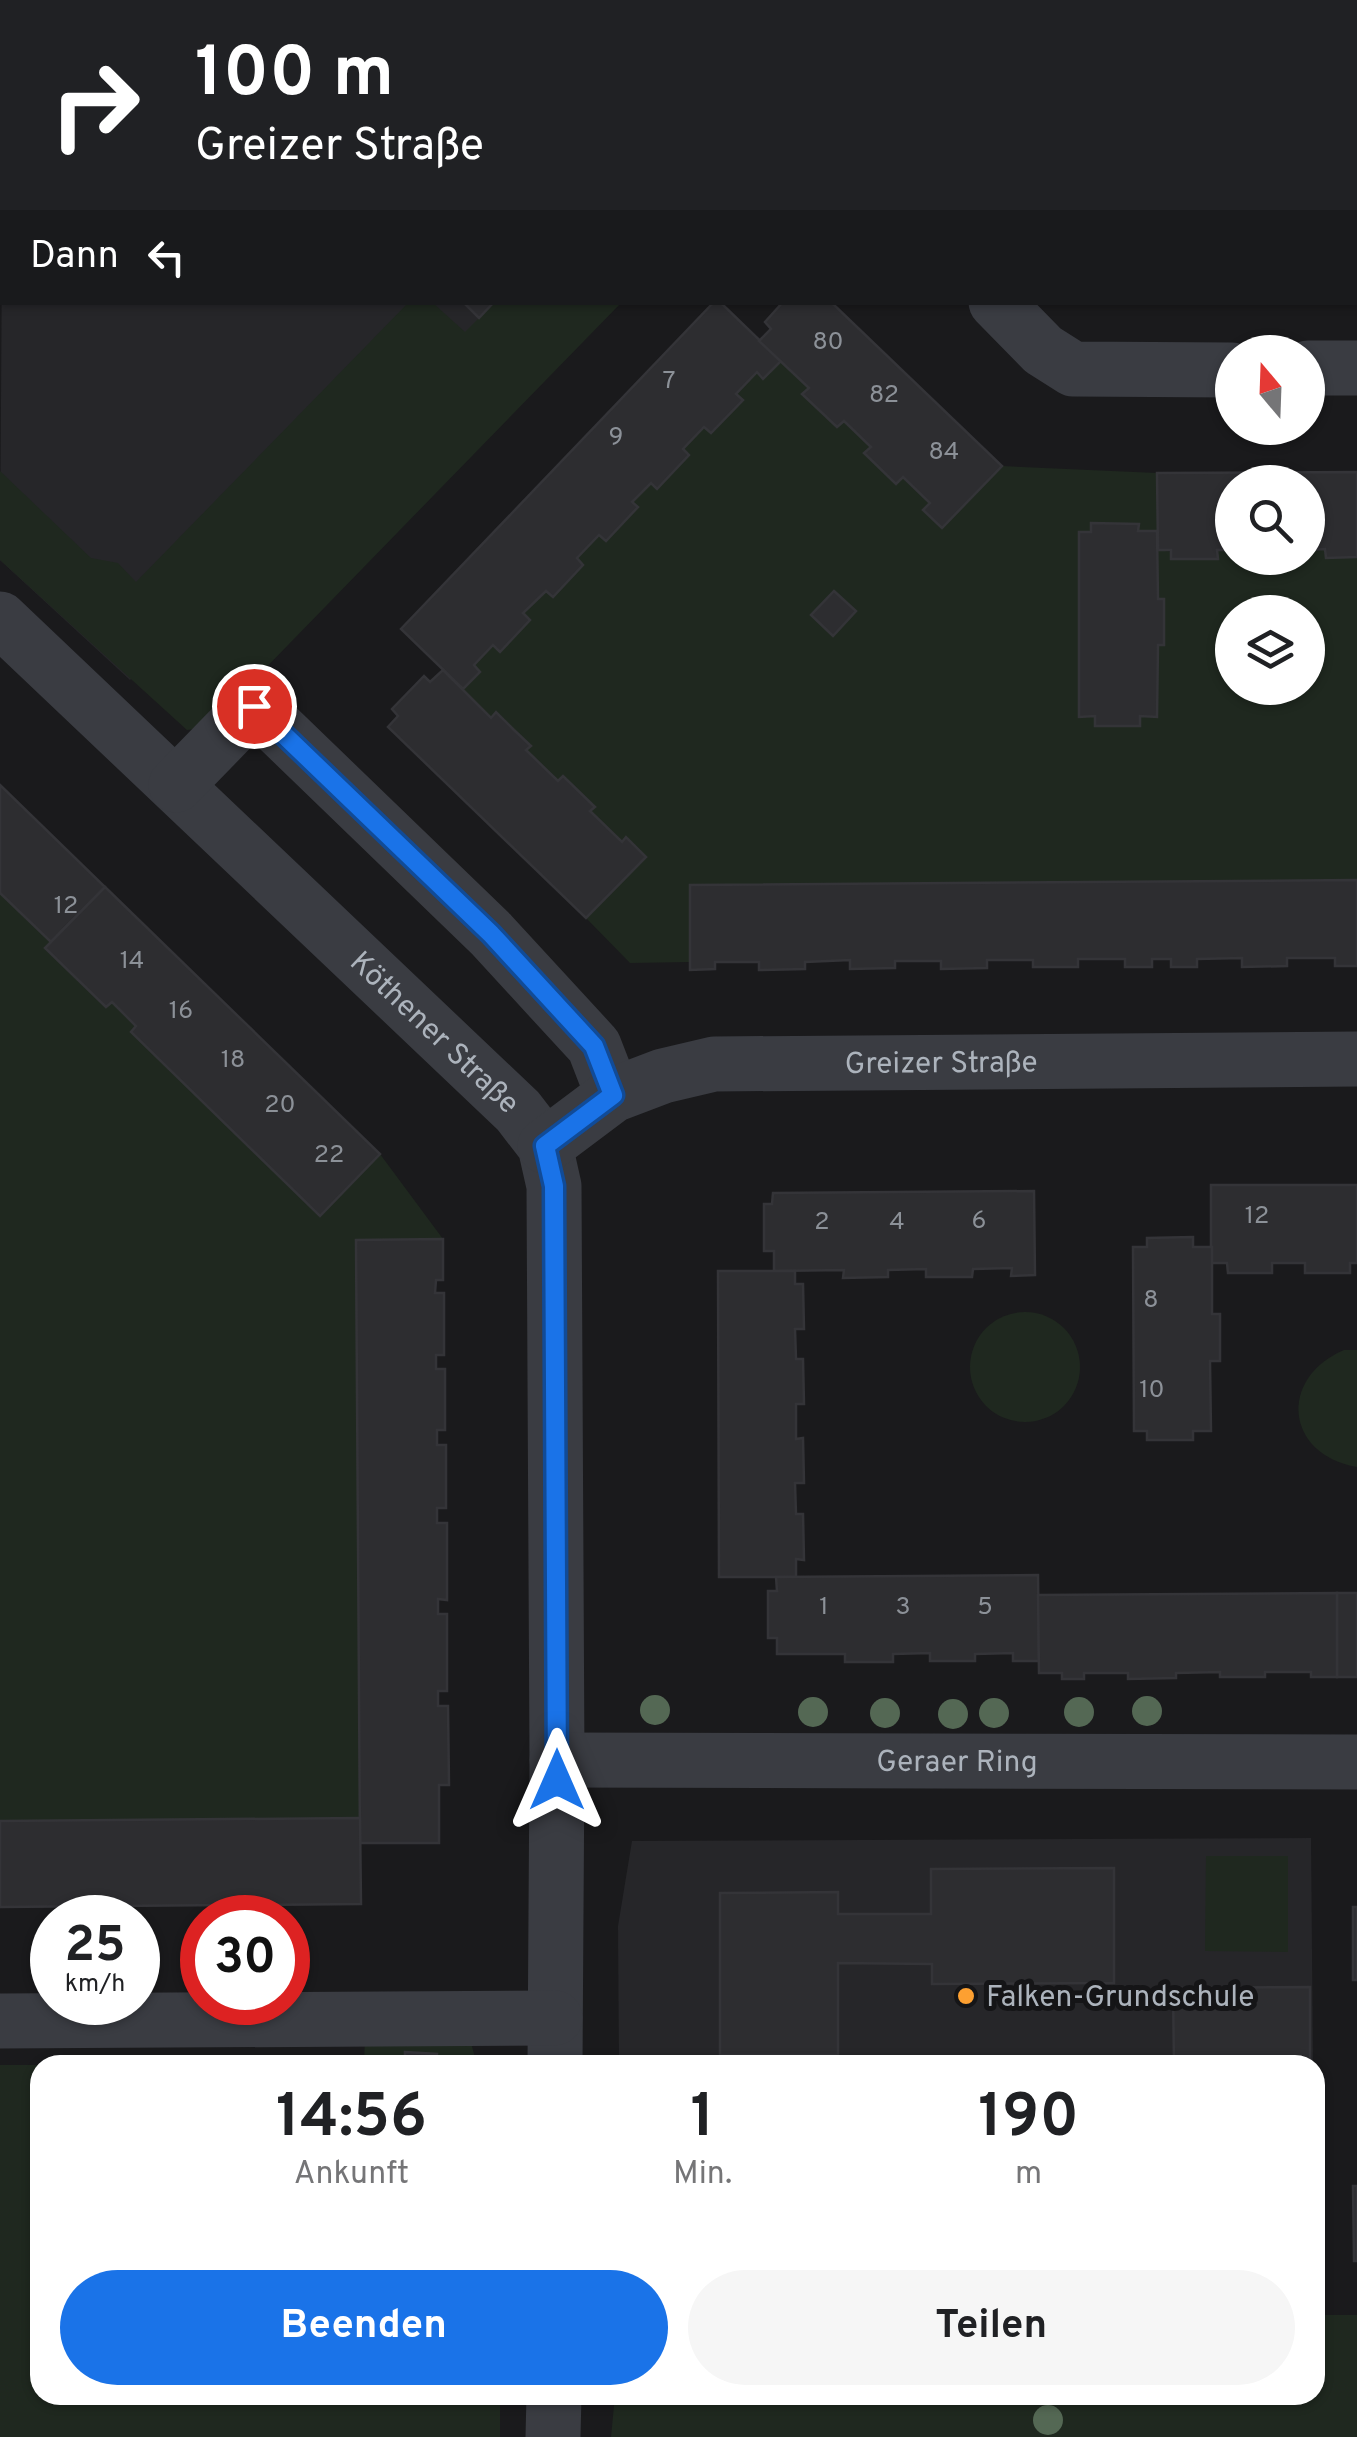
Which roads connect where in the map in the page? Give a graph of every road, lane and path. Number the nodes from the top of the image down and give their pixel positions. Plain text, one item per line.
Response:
1 (999, 305) edge
2 (1325, 368) edge
3 (1357, 368) edge
4 (1215, 370) edge
5 (0, 619) edge
6 (176, 786) junction
7 (1357, 1059) edge
8 (613, 1095) junction
9 (545, 1146) junction
10 (557, 1760) junction
11 (1357, 1762) edge
12 (0, 2021) edge
13 (555, 2041) edge
14 (554, 2405) edge
15 (554, 2437) edge

1 - 4 street
2 - 3 street
5 - 6 street, Köthener Straße
6 - 8 street
6 - 9 street, Köthener Straße
7 - 8 street, Greizer Straße
8 - 9 street, Greizer Straße
9 - 10 street, Köthener Straße
10 - 11 street, Geraer Ring
10 - 13 street, Köthener Straße
12 - 13 street
14 - 15 street

